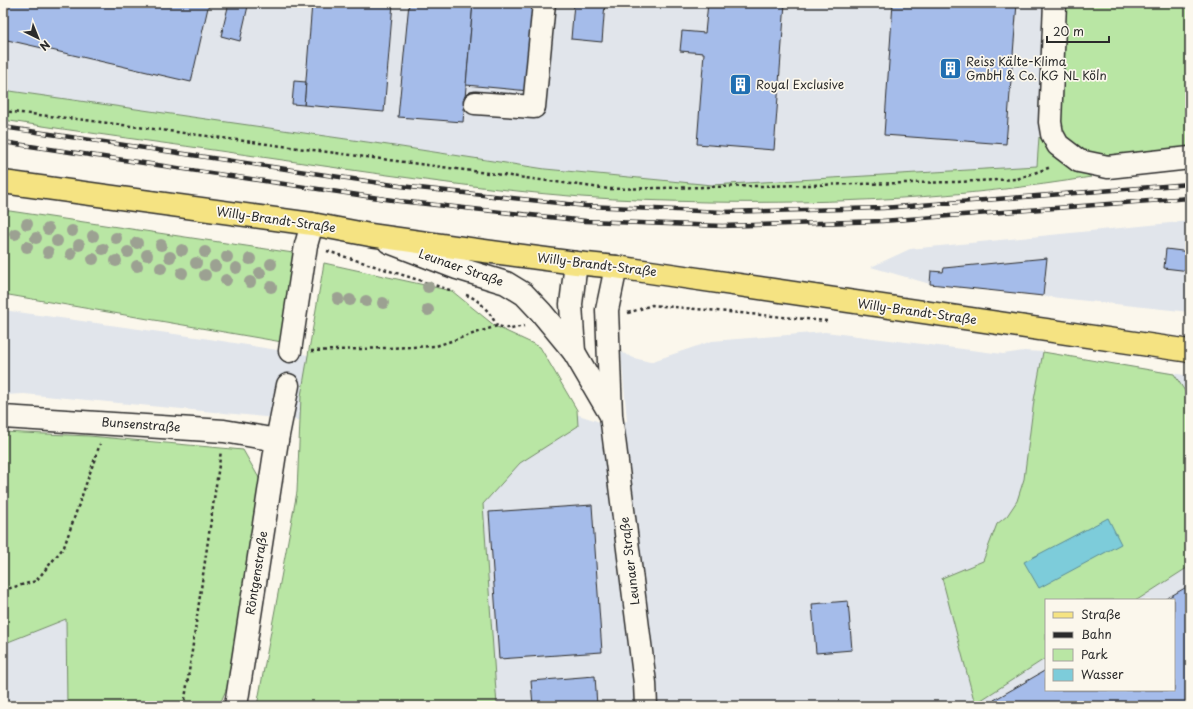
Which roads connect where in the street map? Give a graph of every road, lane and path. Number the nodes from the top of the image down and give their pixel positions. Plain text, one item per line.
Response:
1 (544, 3) edge
2 (1055, 3) edge
3 (474, 103) dead end
4 (3, 111) edge
5 (1190, 158) edge
6 (1079, 161) junction
7 (3, 182) edge
8 (309, 234) junction
9 (370, 235) junction
10 (576, 263) junction
11 (616, 267) junction
12 (456, 292) dead end
13 (463, 294) dead end
14 (607, 310) junction
15 (834, 322) dead end
16 (290, 351) joint
17 (574, 352) junction
18 (1190, 352) edge
19 (288, 384) dead end
20 (611, 415) junction
21 (3, 417) edge
22 (108, 423) junction
23 (224, 431) junction
24 (277, 440) junction
25 (3, 590) edge
26 (184, 706) edge
27 (236, 706) edge
28 (646, 706) edge

1 - 3 street
2 - 6 street
4 - 6 path
5 - 6 street
7 - 8 main road, Willy-Brandt-Straße
8 - 9 main road, Willy-Brandt-Straße
8 - 12 path
8 - 16 street
9 - 10 main road, Willy-Brandt-Straße
9 - 17 street, Leunaer Straße
10 - 11 main road, Willy-Brandt-Straße
10 - 17 street, Leunaer Straße
11 - 14 street, Leunaer Straße
11 - 18 main road, Willy-Brandt-Straße
13 - 16 path
14 - 15 path
14 - 20 street, Leunaer Straße
17 - 20 street, Leunaer Straße
19 - 24 street, Röntgenstraße
20 - 28 street, Leunaer Straße
21 - 22 street, Bunsenstraße
22 - 23 street, Bunsenstraße
22 - 25 path
23 - 24 street, Bunsenstraße
23 - 26 path
24 - 27 street, Röntgenstraße

